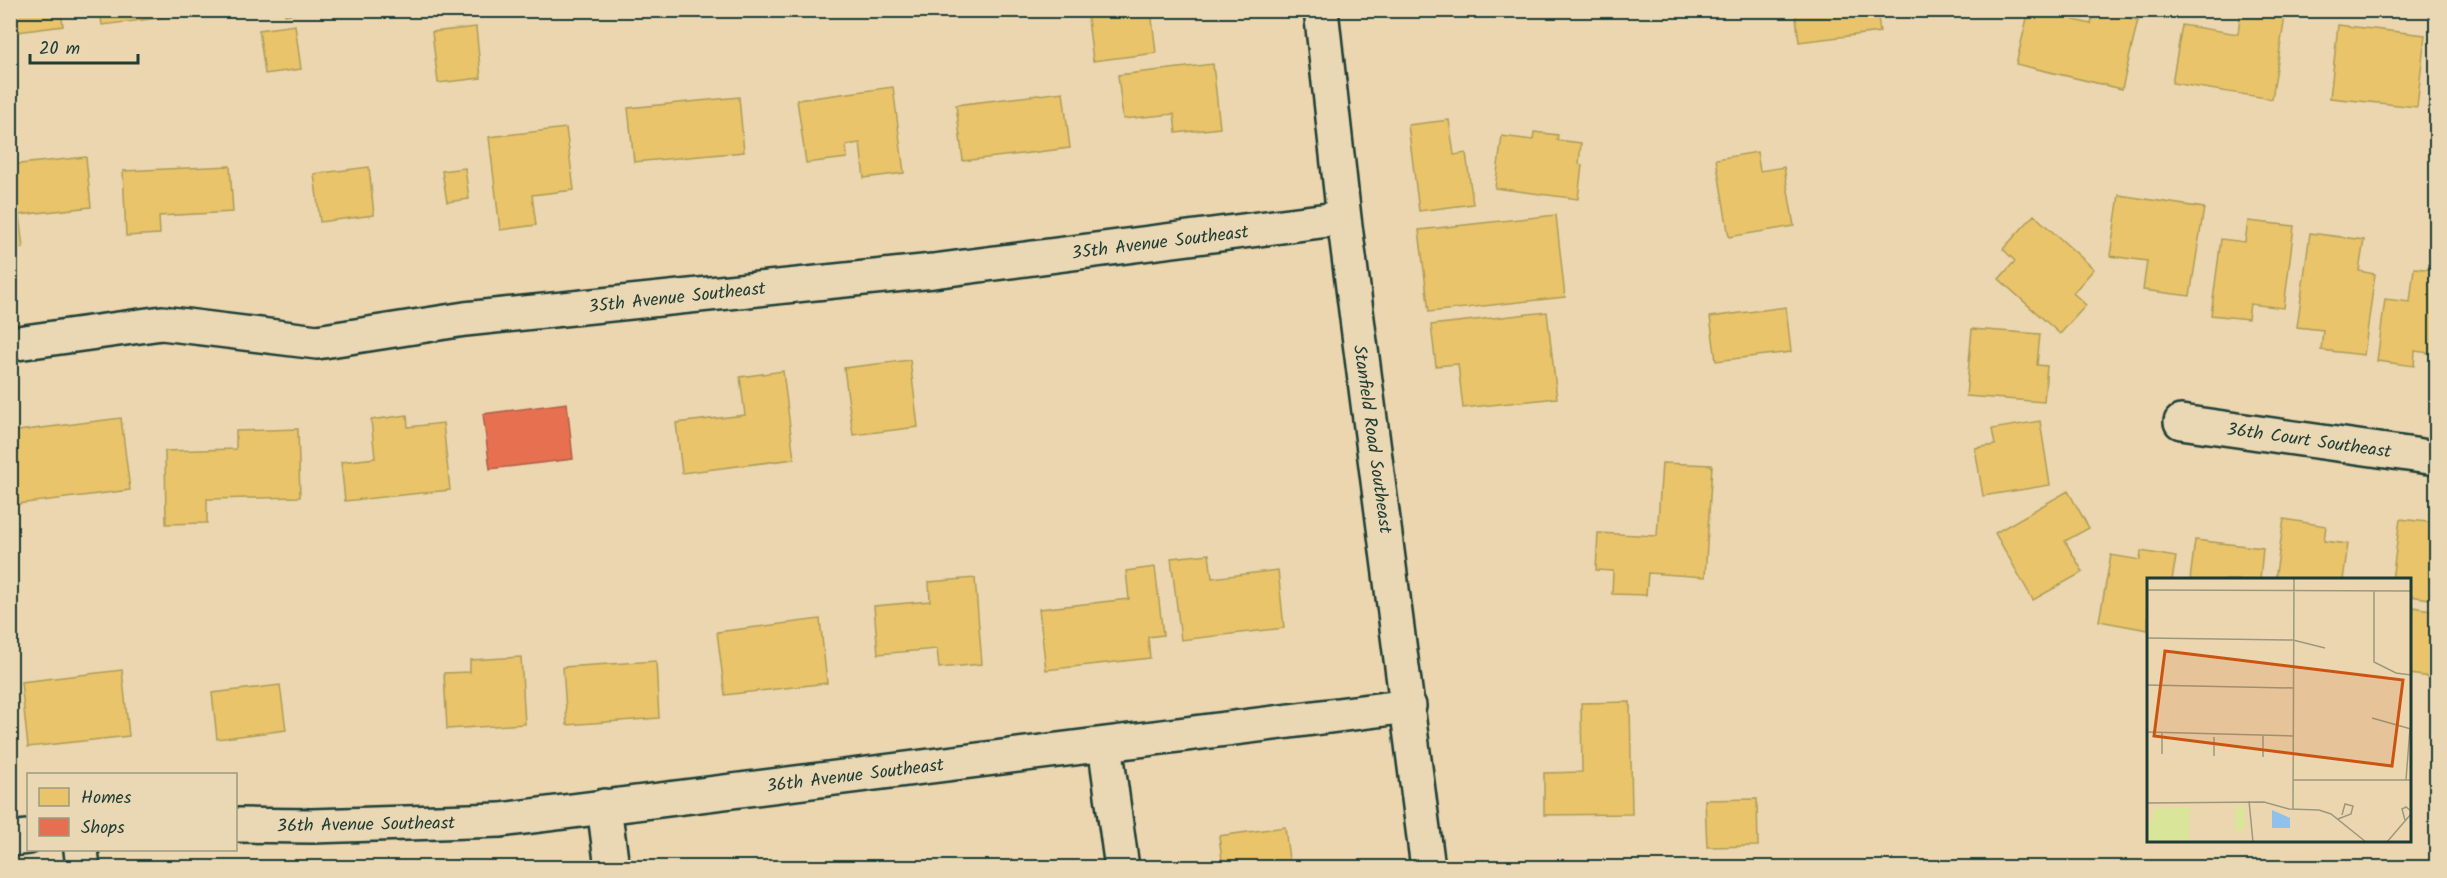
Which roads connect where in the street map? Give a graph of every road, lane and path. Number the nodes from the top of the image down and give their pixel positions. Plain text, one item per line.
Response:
1 (1321, 10) edge
2 (1344, 218) junction
3 (10, 344) edge
4 (2181, 422) dead end
5 (2436, 458) edge
6 (1409, 706) junction
7 (1105, 744) junction
8 (604, 806) junction
9 (237, 825) edge
10 (27, 837) edge
11 (10, 839) edge
12 (81, 851) edge
13 (83, 867) edge
14 (612, 867) edge
15 (1122, 867) edge
16 (1428, 867) edge

1 - 2 street, Stanfield Road Southeast
2 - 3 street, 35th Avenue Southeast
2 - 6 street, Stanfield Road Southeast
4 - 5 street, 36th Court Southeast
6 - 7 street, 36th Avenue Southeast
6 - 16 street, Stanfield Road Southeast
7 - 8 street, 36th Avenue Southeast
7 - 15 street
8 - 9 street, 36th Avenue Southeast
8 - 14 street
10 - 11 street
12 - 13 street

